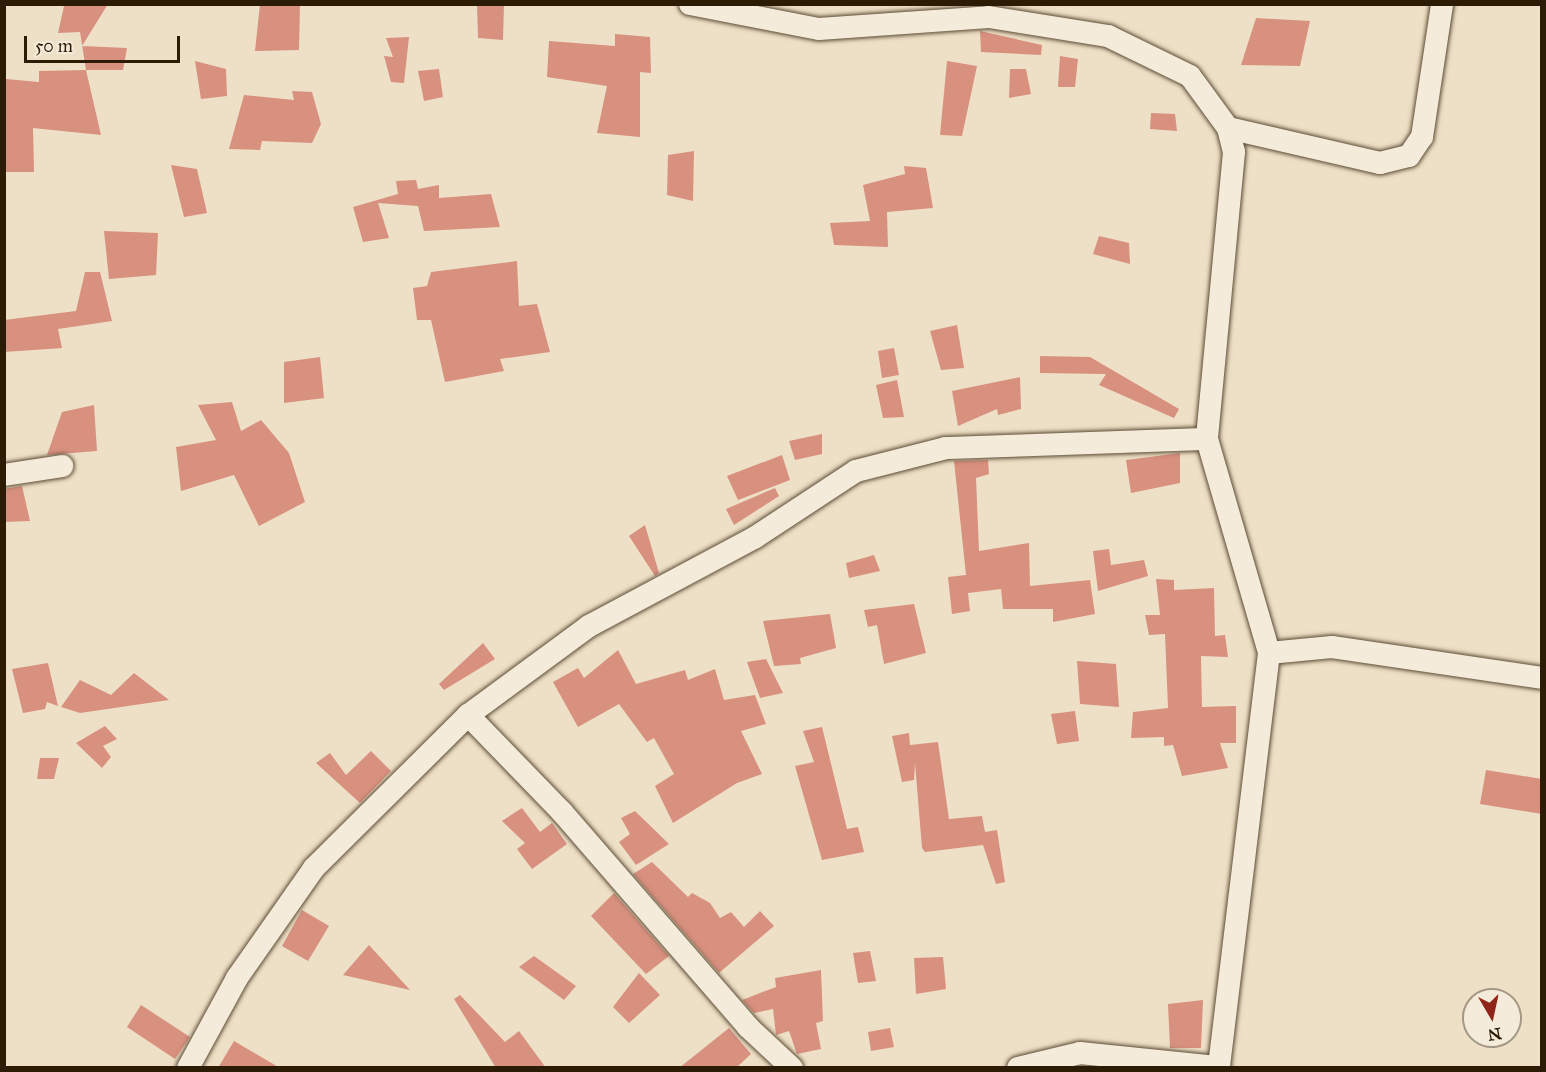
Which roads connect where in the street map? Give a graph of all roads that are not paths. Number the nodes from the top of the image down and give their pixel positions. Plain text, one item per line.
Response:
1 (690, 4) edge
2 (1442, 4) edge
3 (1228, 128) junction
4 (1207, 439) junction
5 (62, 466) dead end
6 (4, 475) edge
7 (1269, 653) junction
8 (1542, 678) edge
9 (468, 715) junction
10 (1219, 1067) edge
11 (188, 1068) edge
12 (792, 1068) edge
13 (1018, 1068) edge

1 - 3 street
2 - 3 street
3 - 4 street
4 - 7 street
4 - 9 street
5 - 6 street
7 - 8 street
7 - 10 street
9 - 11 street
9 - 12 street
10 - 13 street

